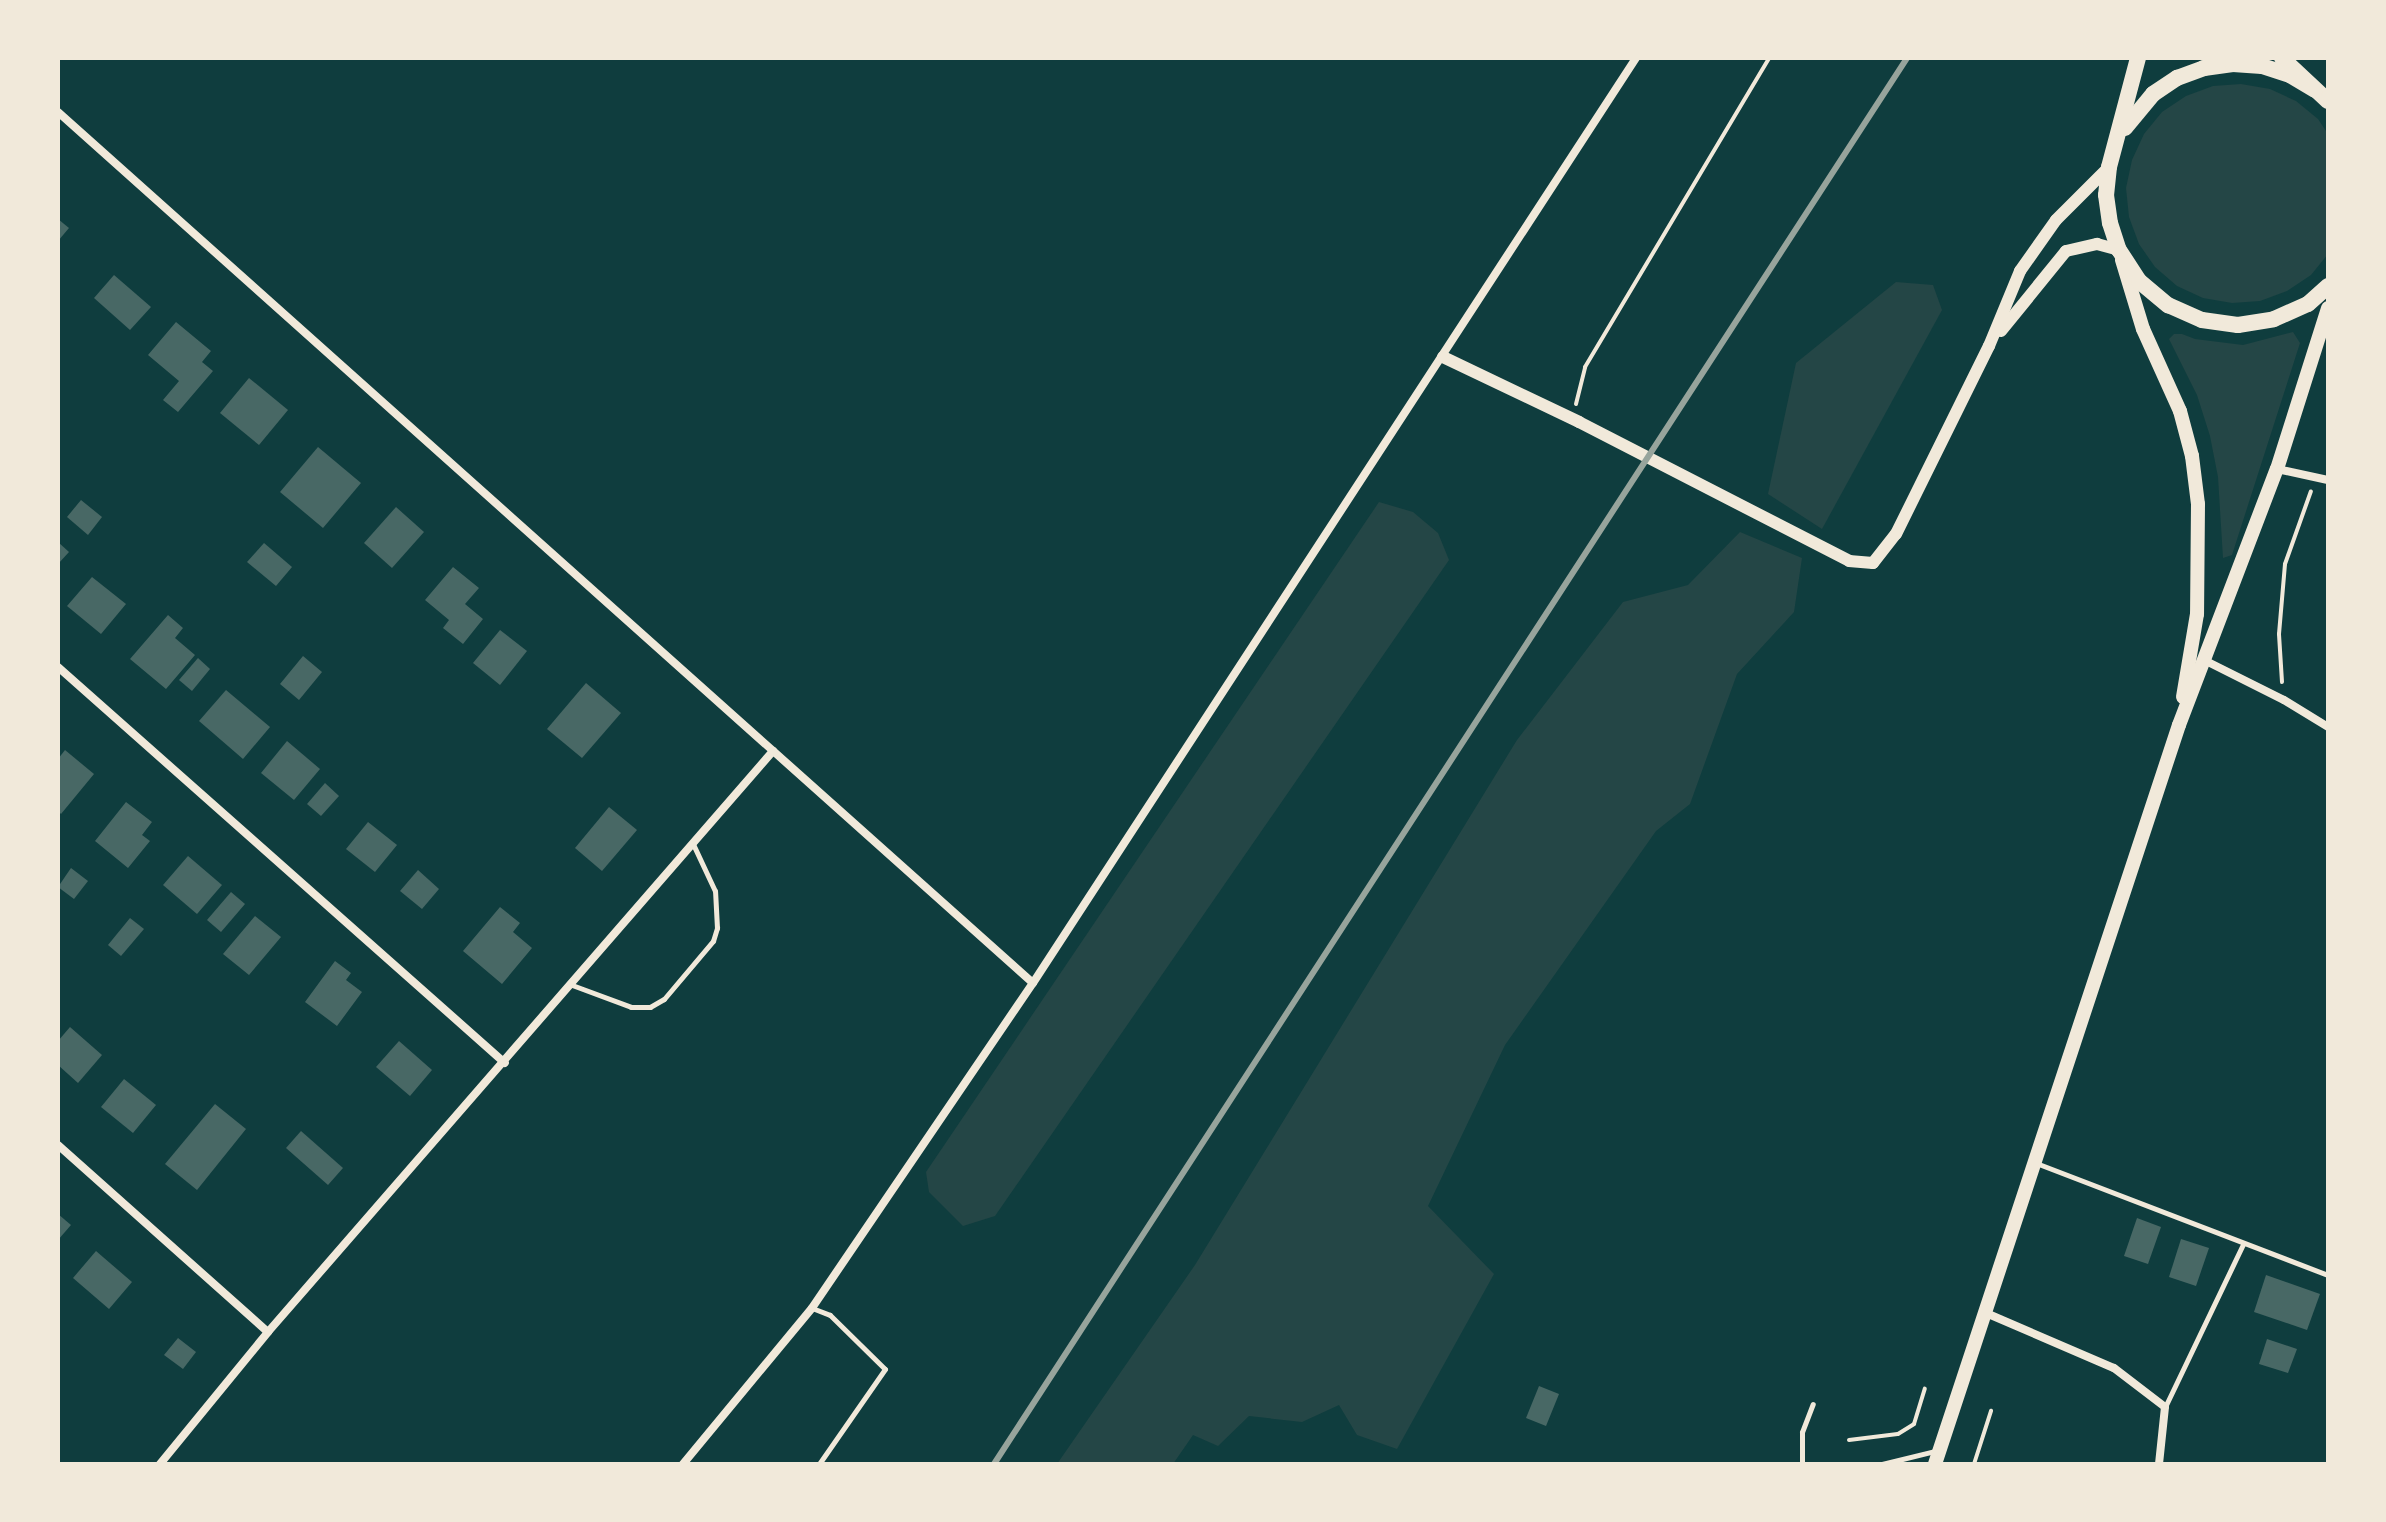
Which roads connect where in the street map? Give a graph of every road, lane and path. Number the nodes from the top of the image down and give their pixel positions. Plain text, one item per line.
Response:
1 (1636, 58) edge
2 (1769, 58) edge
3 (2138, 58) edge
4 (2282, 58) edge
5 (2315, 90) junction
6 (2328, 101) edge
7 (58, 112) edge
8 (2118, 140) junction
9 (2109, 167) junction
10 (2119, 250) junction
11 (2328, 286) edge
12 (2328, 308) edge
13 (1989, 346) junction
14 (1443, 357) junction
15 (1579, 422) junction
16 (2277, 469) junction
17 (2316, 478) junction
18 (2328, 480) edge
19 (2204, 660) junction
20 (58, 667) edge
21 (2284, 700) junction
22 (2179, 725) junction
23 (2328, 727) edge
24 (773, 751) junction
25 (693, 844) junction
26 (1033, 983) junction
27 (572, 985) junction
28 (505, 1063) junction
29 (58, 1145) edge
30 (2035, 1162) junction
31 (2243, 1244) junction
32 (2328, 1275) edge
33 (812, 1308) junction
34 (1986, 1313) junction
35 (268, 1332) junction
36 (1925, 1389) dead end
37 (1813, 1404) dead end
38 (2165, 1407) junction
39 (1991, 1411) dead end
40 (1849, 1440) dead end
41 (1938, 1457) edge
42 (160, 1464) edge
43 (683, 1464) edge
44 (819, 1464) edge
45 (1802, 1464) edge
46 (1882, 1464) edge
47 (1974, 1464) edge
48 (2159, 1464) edge

1 - 14 street
2 - 15 path
3 - 8 main road
4 - 5 main road
5 - 6 main road
5 - 8 main road
7 - 24 street
8 - 9 main road
9 - 10 main road
9 - 13 street
10 - 11 main road
10 - 13 street
10 - 22 main road
12 - 16 main road
13 - 15 street
14 - 15 street
14 - 26 street
16 - 17 street
16 - 19 main road
17 - 18 street
17 - 21 path
19 - 21 street
19 - 22 main road
20 - 28 street
21 - 23 street
22 - 30 main road
24 - 25 street
24 - 26 street
25 - 27 street
25 - 27 lane
26 - 33 street
27 - 28 street
28 - 35 street
29 - 35 street
30 - 31 lane
30 - 34 main road
31 - 32 lane
31 - 38 lane
33 - 43 street
33 - 44 lane
34 - 38 street
34 - 41 main road
35 - 42 street
36 - 40 path
37 - 45 lane
38 - 48 street
39 - 47 path
41 - 46 lane

